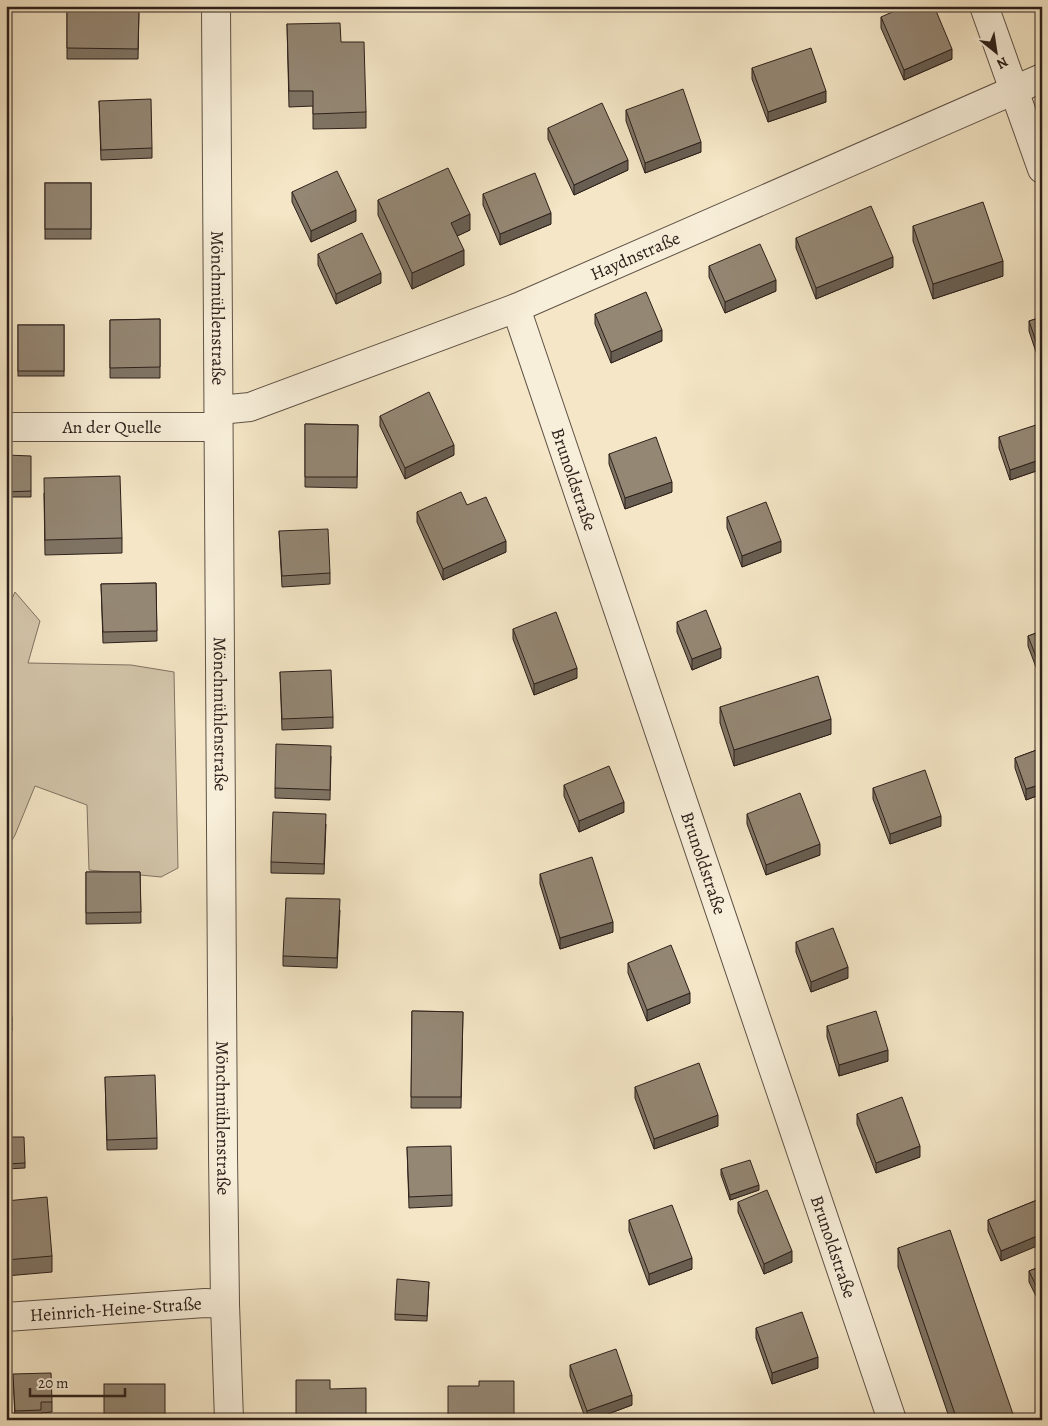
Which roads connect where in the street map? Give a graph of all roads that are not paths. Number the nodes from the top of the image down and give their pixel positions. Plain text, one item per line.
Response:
1 (216, 6) edge
2 (984, 6) edge
3 (1042, 78) edge
4 (1013, 90) junction
5 (1042, 169) edge
6 (516, 308) junction
7 (219, 419) junction
8 (6, 427) edge
9 (225, 1304) junction
10 (6, 1317) edge
11 (229, 1420) edge
12 (892, 1420) edge

1 - 7 street, Mönchmühlenstraße
2 - 4 street
3 - 4 street, Haydnstraße
4 - 5 street
4 - 6 street, Haydnstraße
6 - 7 street, Haydnstraße
6 - 12 street, Brunoldstraße
7 - 8 street, An der Quelle
7 - 9 street, Mönchmühlenstraße
9 - 10 street, Heinrich-Heine-Straße
9 - 11 street, Mönchmühlenstraße

